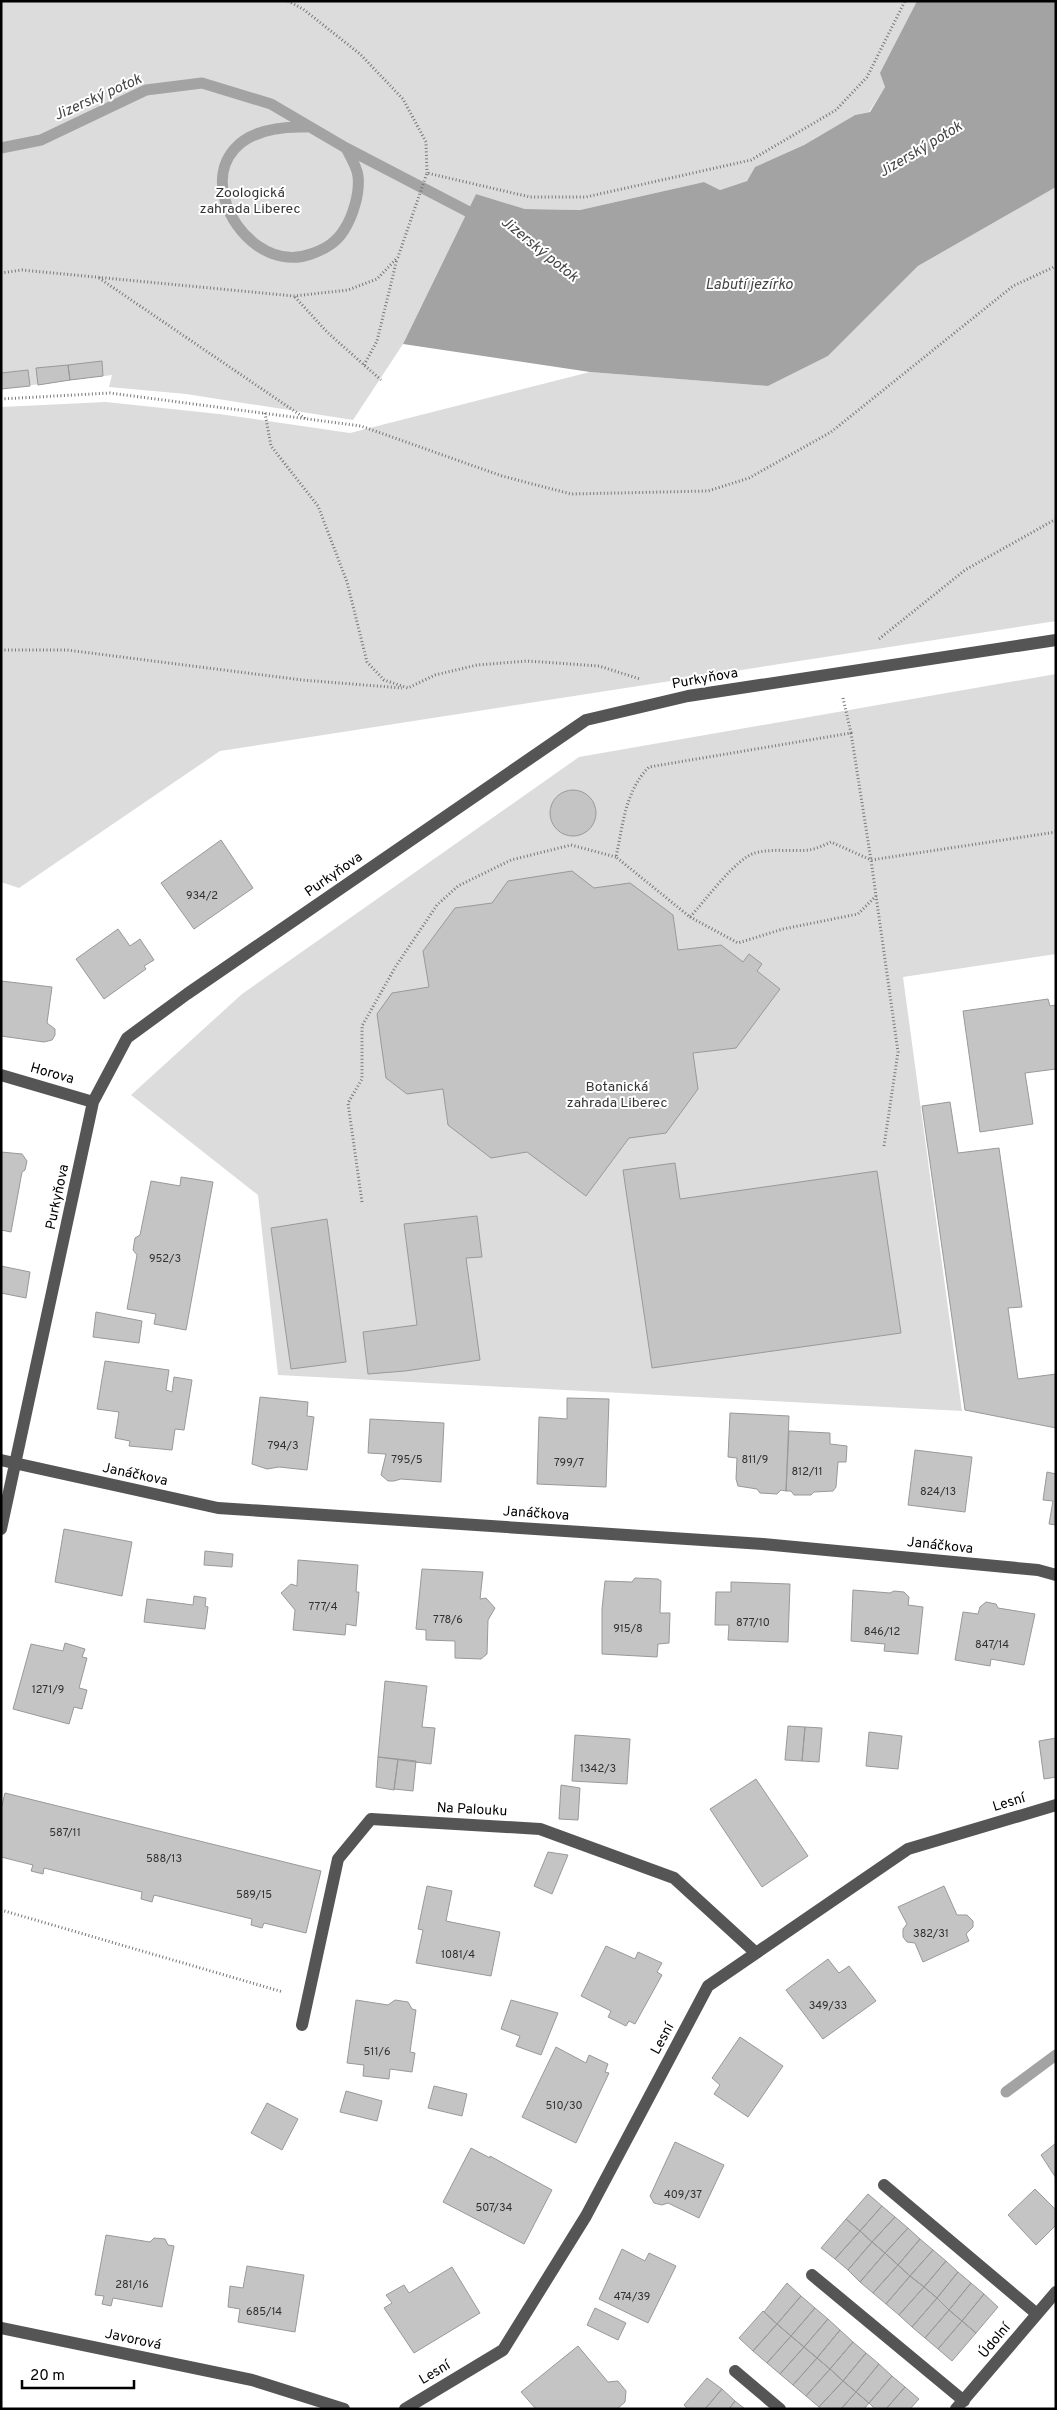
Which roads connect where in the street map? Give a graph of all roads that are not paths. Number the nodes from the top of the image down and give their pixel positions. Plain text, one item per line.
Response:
1 (1056, 640) edge
2 (1, 1075) edge
3 (93, 1102) junction
4 (1, 1460) edge
5 (16, 1465) junction
6 (1, 1529) edge
7 (1056, 1575) edge
8 (1056, 1805) edge
9 (756, 1953) junction
10 (302, 2025) dead end
11 (884, 2184) dead end
12 (812, 2275) dead end
13 (1056, 2292) edge
14 (1037, 2314) junction
15 (1, 2328) edge
16 (735, 2371) dead end
17 (960, 2405) edge
18 (344, 2409) edge
19 (405, 2409) edge
20 (780, 2409) edge

1 - 3 street, Purkyňova
2 - 3 street, Horova
3 - 5 street, Purkyňova
4 - 5 street
5 - 6 street, Purkyňova
5 - 7 street, Janáčkova
8 - 9 street, Lesní
9 - 10 street, Na Palouku
9 - 19 street, Lesní
11 - 14 street
12 - 17 street
13 - 14 street, Údolní
14 - 17 street, Údolní
15 - 18 street, Javorová
16 - 20 street

